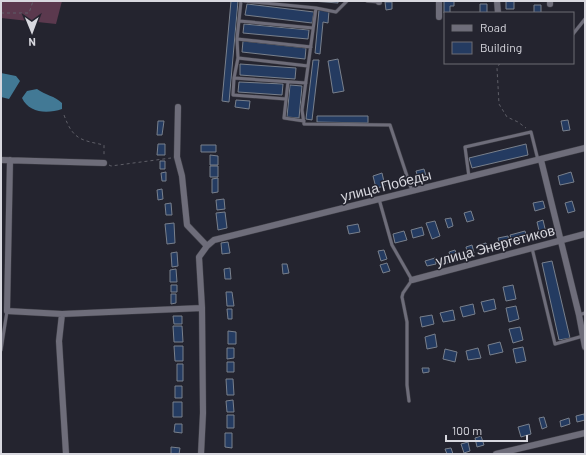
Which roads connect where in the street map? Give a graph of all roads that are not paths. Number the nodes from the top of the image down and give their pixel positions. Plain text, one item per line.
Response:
1 (242, 1) edge
2 (348, 1) edge
3 (367, 1) edge
4 (439, 1) edge
5 (498, 1) edge
6 (379, 2) edge
7 (316, 8) junction
8 (498, 12) edge
9 (439, 17) dead end
10 (585, 19) edge
11 (239, 21) junction
12 (313, 28) junction
13 (574, 33) edge
14 (237, 39) junction
15 (311, 47) junction
16 (238, 58) junction
17 (308, 66) junction
18 (234, 78) junction
19 (288, 82) junction
20 (306, 83) junction
21 (286, 99) junction
22 (178, 107) dead end
23 (304, 121) junction
24 (585, 148) edge
25 (1, 160) edge
26 (10, 160) junction
27 (540, 160) junction
28 (104, 163) road end
29 (469, 177) junction
30 (412, 191) junction
31 (378, 199) junction
32 (585, 234) edge
33 (561, 241) junction
34 (208, 246) junction
35 (532, 248) junction
36 (412, 280) junction
37 (202, 308) junction
38 (4, 311) edge
39 (62, 314) junction
40 (582, 314) edge
41 (583, 336) junction
42 (585, 347) edge
43 (1, 350) edge
44 (409, 401) dead end
45 (585, 433) edge
46 (66, 454) edge
47 (201, 454) edge
48 (496, 454) edge

1 - 7 lane
1 - 11 lane
2 - 7 lane
3 - 6 lane
4 - 9 street
5 - 8 street
7 - 12 lane
10 - 13 lane
11 - 12 lane
11 - 14 lane
12 - 15 lane
14 - 15 lane
14 - 16 lane
15 - 17 lane
16 - 17 lane
16 - 18 lane
17 - 20 lane
18 - 19 lane
18 - 21 lane
19 - 20 lane
19 - 21 lane
20 - 23 lane
21 - 23 lane
22 - 34 street
23 - 30 lane
24 - 27 street, улица Победы
25 - 26 street
26 - 28 street
26 - 38 street
27 - 29 street, улица Победы
27 - 29 lane
27 - 33 street
29 - 30 street, улица Победы
30 - 31 street, улица Победы
31 - 34 street, улица Победы
31 - 36 lane
32 - 33 street, улица Энергетиков
33 - 35 street, улица Энергетиков
33 - 40 street
34 - 37 street, улица Победы
35 - 36 street, улица Энергетиков
35 - 41 lane
36 - 44 lane
37 - 39 street
37 - 47 street
38 - 39 street
38 - 43 lane
39 - 46 street
40 - 41 street
41 - 42 street
45 - 48 street

